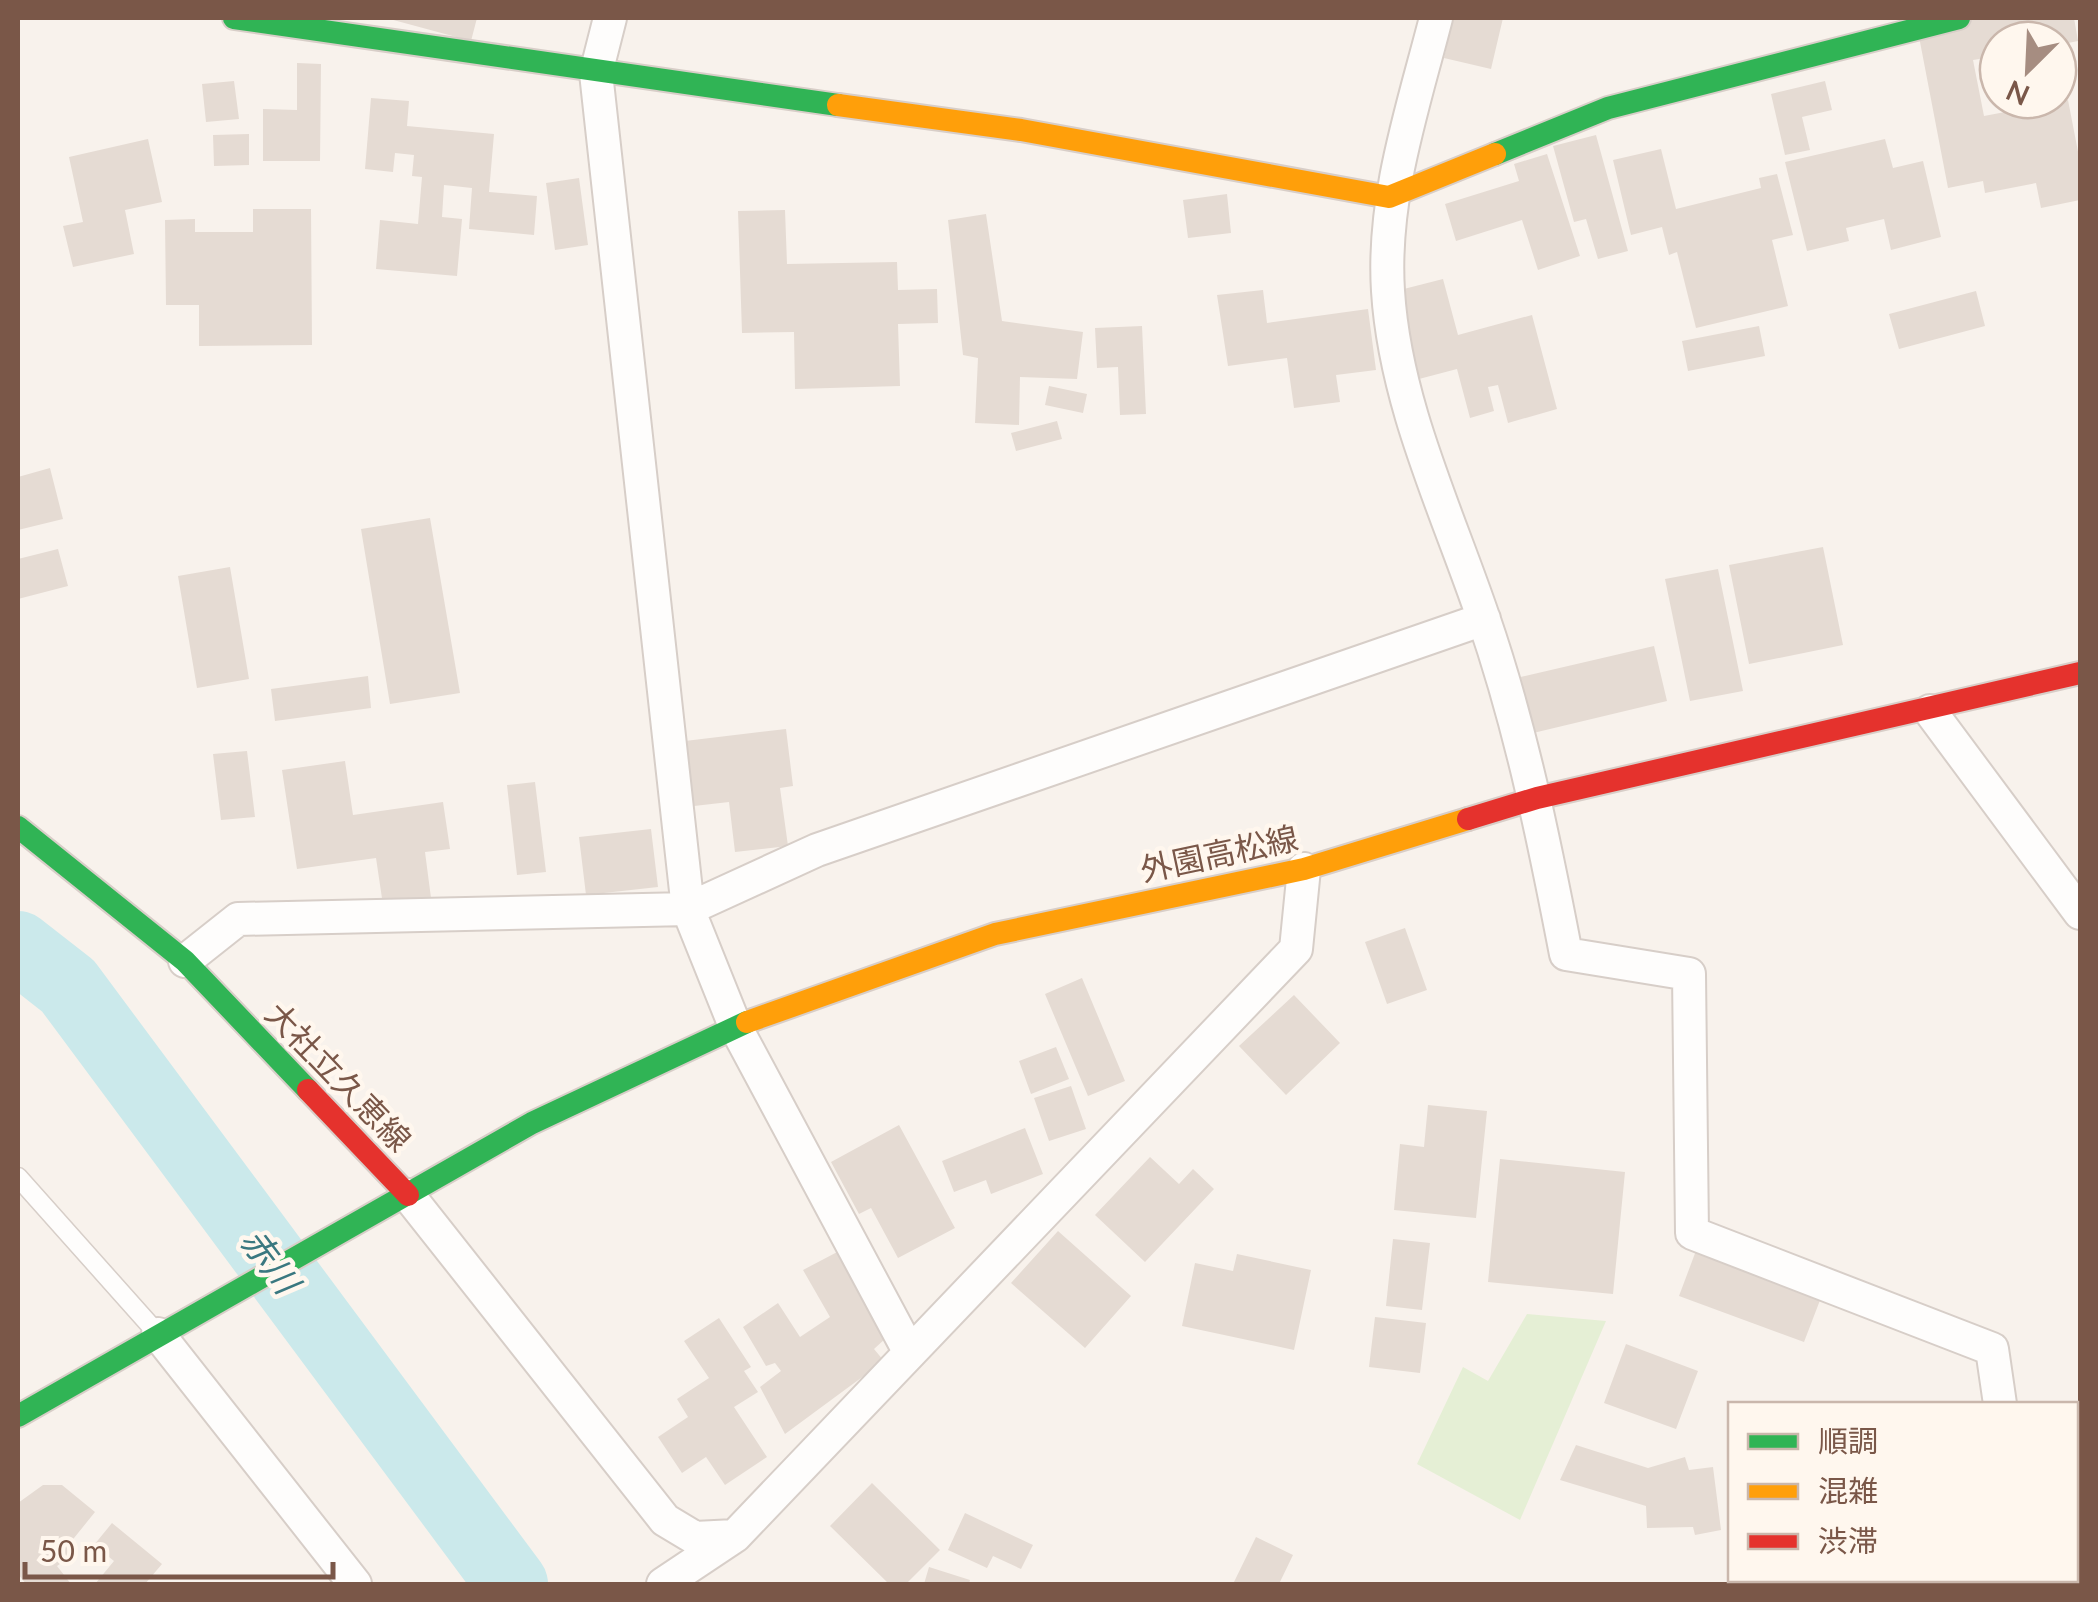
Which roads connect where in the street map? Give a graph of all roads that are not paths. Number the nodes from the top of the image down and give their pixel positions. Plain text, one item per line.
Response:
1 (234, 18) edge
2 (610, 18) edge
3 (1436, 18) edge
4 (1959, 18) edge
5 (596, 73) junction
6 (1390, 198) junction
7 (1484, 618) junction
8 (2080, 673) edge
9 (1930, 711) junction
10 (1536, 798) junction
11 (18, 827) edge
12 (1304, 869) junction
13 (688, 909) junction
14 (2080, 913) edge
15 (185, 961) junction
16 (736, 1026) junction
17 (18, 1177) edge
18 (408, 1195) junction
19 (158, 1334) junction
20 (910, 1351) junction
21 (2000, 1402) edge
22 (18, 1416) edge
23 (734, 1536) junction
24 (355, 1584) edge
25 (663, 1584) edge

1 - 5 main road
2 - 5 street
3 - 6 street
4 - 6 main road
5 - 6 main road
5 - 13 street
6 - 7 street
7 - 10 street
7 - 13 street
8 - 9 main road, 外園高松線
9 - 10 main road, 外園高松線
9 - 14 street
10 - 12 main road, 外園高松線
10 - 21 street
11 - 15 main road, 大社立久恵線
12 - 16 main road, 外園高松線
12 - 20 street
13 - 15 street
13 - 16 street
15 - 18 main road, 大社立久恵線
16 - 18 main road, 外園高松線
16 - 20 street
17 - 19 lane
18 - 19 main road, 大社立久恵線
18 - 23 street
19 - 22 main road, 大社立久恵線
19 - 24 street
20 - 23 street
23 - 25 street

